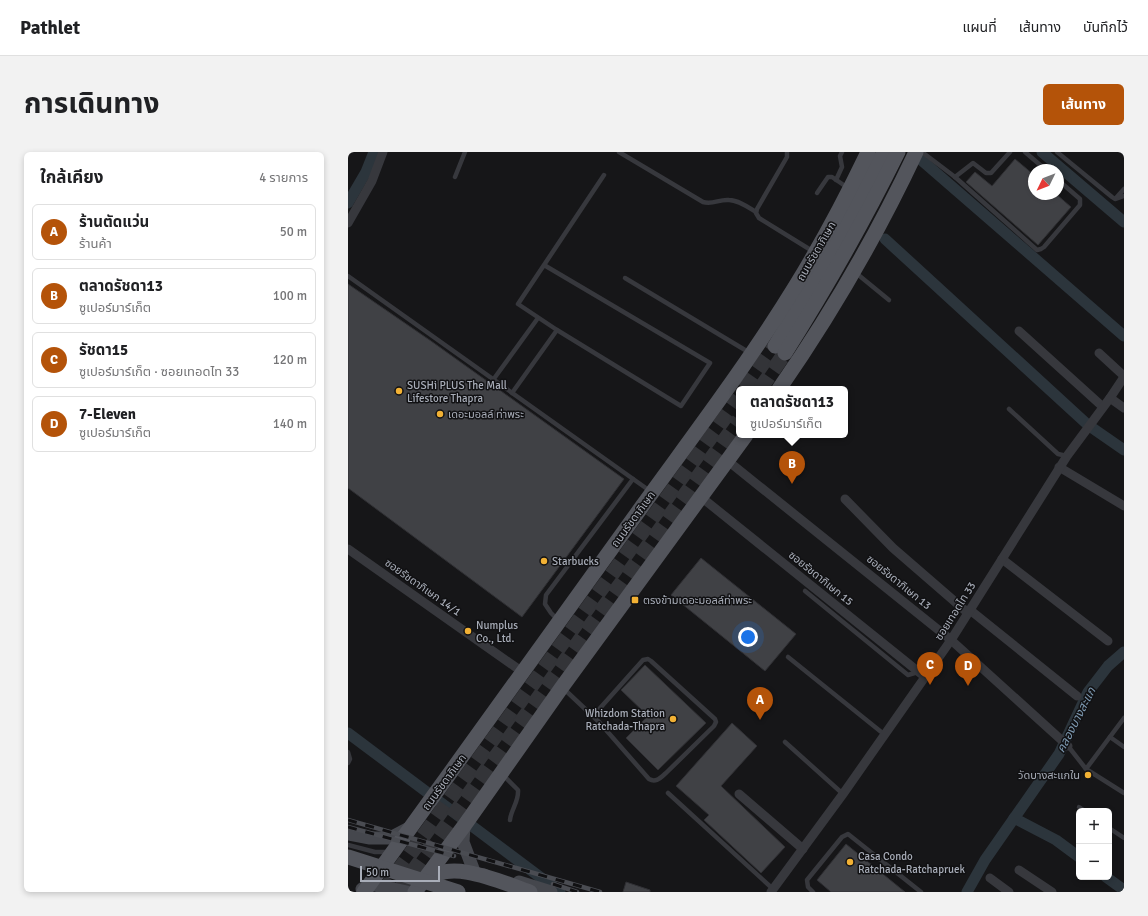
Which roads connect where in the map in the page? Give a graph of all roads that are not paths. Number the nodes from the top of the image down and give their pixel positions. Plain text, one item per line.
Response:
1 (383, 152) edge
2 (465, 152) edge
3 (619, 152) edge
4 (788, 152) edge
5 (842, 152) edge
6 (868, 152) edge
7 (884, 152) edge
8 (898, 152) edge
9 (916, 152) edge
10 (922, 152) edge
11 (1010, 152) edge
12 (1025, 152) edge
13 (1057, 152) edge
14 (1039, 164) edge
15 (604, 175) dead end
16 (455, 177) dead end
17 (955, 177) junction
18 (836, 180) junction
19 (1064, 185) edge
20 (850, 189) junction
21 (1124, 189) edge
22 (817, 193) dead end
23 (1124, 196) edge
24 (1116, 198) junction
25 (756, 212) junction
26 (348, 224) edge
27 (815, 253) junction
28 (544, 265) junction
29 (854, 272) junction
30 (348, 276) edge
31 (625, 278) dead end
32 (889, 300) dead end
33 (538, 318) junction
34 (556, 330) junction
35 (1019, 331) dead end
36 (1099, 353) dead end
37 (751, 354) junction
38 (1124, 376) edge
39 (493, 380) junction
40 (781, 386) edge
41 (512, 393) junction
42 (1110, 398) junction
43 (1103, 407) junction
44 (1124, 408) edge
45 (1009, 409) dead end
46 (744, 438) edge
47 (1067, 456) junction
48 (728, 461) junction
49 (1060, 467) junction
50 (633, 479) junction
51 (652, 493) junction
52 (701, 497) junction
53 (845, 499) dead end
54 (1124, 506) edge
55 (348, 549) edge
56 (1002, 559) junction
57 (805, 591) dead end
58 (969, 612) junction
59 (560, 621) junction
60 (951, 640) junction
61 (1108, 641) dead end
62 (788, 657) dead end
63 (524, 673) junction
64 (922, 675) junction
65 (562, 687) junction
66 (1077, 696) dead end
67 (593, 716) junction
68 (1124, 718) edge
69 (884, 735) junction
70 (1110, 737) junction
71 (786, 742) dead end
72 (1068, 746) joint
73 (1124, 747) edge
74 (348, 752) edge
75 (348, 763) edge
76 (1086, 769) junction
77 (501, 773) junction
78 (668, 793) dead end
79 (1124, 793) edge
80 (739, 794) dead end
81 (843, 794) junction
82 (510, 820) dead end
83 (464, 826) junction
84 (411, 827) junction
85 (1112, 830) edge
86 (348, 834) edge
87 (1124, 838) edge
88 (348, 845) edge
89 (803, 849) junction
90 (375, 852) junction
91 (393, 852) junction
92 (350, 856) edge
93 (1019, 870) dead end
94 (476, 874) junction
95 (990, 878) dead end
96 (367, 888) edge
97 (772, 890) edge
98 (357, 892) edge
99 (407, 892) edge
100 (415, 892) edge
101 (458, 892) edge
102 (530, 892) edge
103 (551, 892) edge
104 (813, 892) edge
105 (921, 892) edge
106 (1010, 892) edge
107 (1052, 892) edge

1 - 26 street
2 - 16 lane
3 - 25 lane
4 - 25 lane
5 - 18 lane
6 - 20 main road, ถนนรัชดาภิเษก
7 - 8 main road
9 - 29 main road
10 - 17 lane
11 - 17 lane
12 - 14 lane
13 - 24 lane
15 - 28 lane
17 - 19 lane
18 - 20 lane
18 - 22 lane
20 - 27 main road, ถนนรัชดาภิเษก
21 - 24 lane
23 - 24 lane
25 - 27 lane
27 - 37 main road, ถนนรัชดาภิเษก
28 - 33 lane
28 - 34 lane
29 - 32 lane
29 - 40 main road
30 - 39 lane
31 - 37 lane
33 - 34 lane
33 - 39 lane
34 - 41 lane
35 - 43 street
36 - 38 street
37 - 51 main road, ถนนรัชดาภิเษก
38 - 42 street, ซอยเทอดไท 33
39 - 41 lane
41 - 50 lane
42 - 43 street, ซอยเทอดไท 33
42 - 44 street
43 - 47 street, ซอยเทอดไท 33
45 - 47 lane
46 - 48 main road
47 - 49 street, ซอยเทอดไท 33
48 - 52 main road
48 - 60 street, ซอยรัชดาภิเษก 13
49 - 54 street
49 - 56 street, ซอยเทอดไท 33
50 - 51 lane
50 - 59 lane
51 - 59 main road, ถนนรัชดาภิเษก
52 - 64 street, ซอยรัชดาภิเษก 15
52 - 65 main road
53 - 58 street
55 - 63 street, ซอยรัชดาภิเษก 14/1
56 - 58 street, ซอยเทอดไท 33
56 - 61 street
57 - 64 lane
58 - 60 street, ซอยเทอดไท 33
58 - 66 street
59 - 63 main road, ถนนรัชดาภิเษก
60 - 64 street, ซอยเทอดไท 33
60 - 72 street, ซอยรัชดาภิเษก 13
62 - 69 lane
63 - 84 main road, ถนนรัชดาภิเษก
64 - 69 street, ซอยเทอดไท 33
65 - 67 lane
65 - 77 main road
67 - 67 lane
68 - 70 lane
69 - 81 street, ซอยเทอดไท 33
70 - 73 lane
70 - 76 lane
71 - 81 lane
72 - 76 lane
74 - 75 lane
76 - 79 lane
77 - 82 lane
77 - 83 main road
78 - 97 lane
80 - 89 street
81 - 89 street, ซอยเทอดไท 33
83 - 94 main road
83 - 100 main road
84 - 86 main road
84 - 91 main road, ถนนรัชดาภิเษก
85 - 87 lane
88 - 90 lane
89 - 97 street, ซอยเทอดไท 33
90 - 91 lane
90 - 92 lane
91 - 96 main road, ถนนรัชดาภิเษก
92 - 96 main road
92 - 101 main road, bridge
93 - 107 street
94 - 100 main road
94 - 102 main road
94 - 103 main road
95 - 106 street
96 - 98 main road
96 - 99 main road
104 - 105 lane

